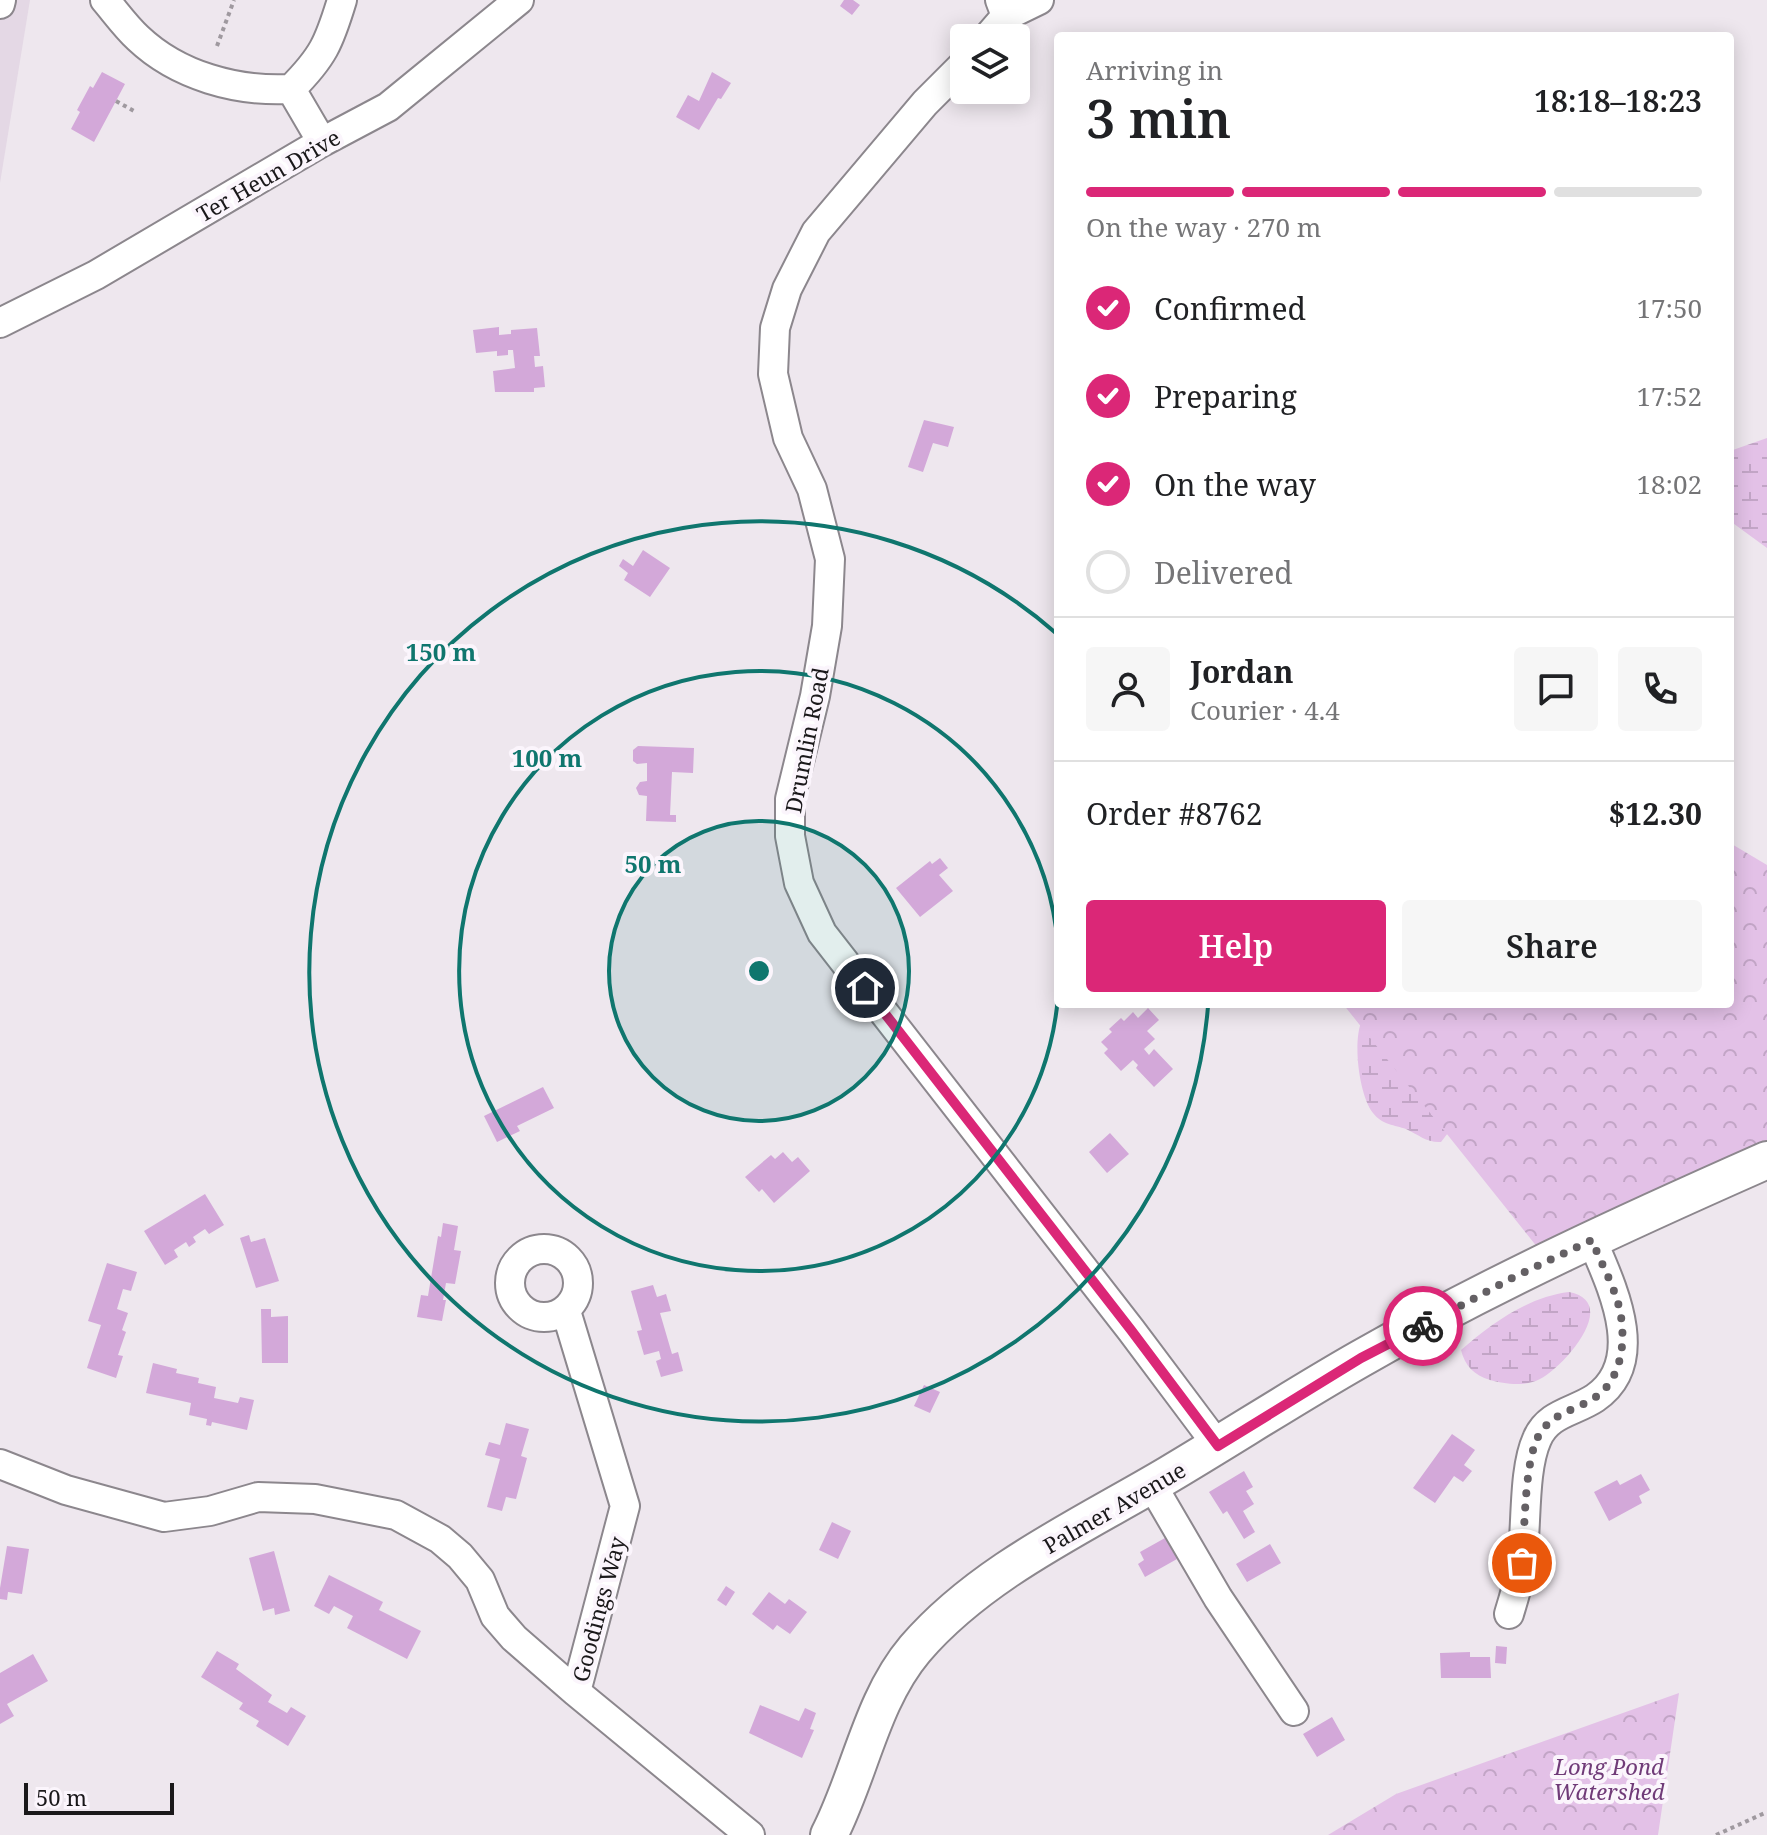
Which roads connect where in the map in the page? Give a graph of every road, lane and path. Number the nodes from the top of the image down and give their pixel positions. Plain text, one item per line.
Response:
1 (105, 0) edge
2 (234, 0) edge
3 (342, 0) edge
4 (519, 0) edge
5 (1039, 0) edge
6 (1003, 8) edge
7 (217, 46) dead end
8 (950, 78) edge
9 (291, 89) junction
10 (116, 101) dead end
11 (134, 111) dead end
12 (322, 142) junction
13 (0, 323) edge
14 (1767, 1160) edge
15 (1592, 1240) junction
16 (566, 1311) dead end
17 (1218, 1446) junction
18 (0, 1464) edge
19 (1152, 1485) junction
20 (1509, 1614) dead end
21 (576, 1692) junction
22 (1294, 1711) dead end
23 (1767, 1812) edge
24 (750, 1835) edge
25 (829, 1835) edge
26 (1716, 1835) edge

1 - 9 street
2 - 7 path
3 - 9 street
4 - 12 street, Ter Heun Drive
5 - 6 street
8 - 17 street, Drumlin Road
9 - 12 street
10 - 11 path
12 - 13 street, Ter Heun Drive
14 - 15 main road, Palmer Avenue
15 - 17 main road, Palmer Avenue
15 - 20 street
16 - 21 street, Goodings Way
17 - 19 main road, Palmer Avenue
18 - 21 street
19 - 22 street
19 - 25 main road, Palmer Avenue
21 - 24 street, Goodings Way
23 - 26 path

